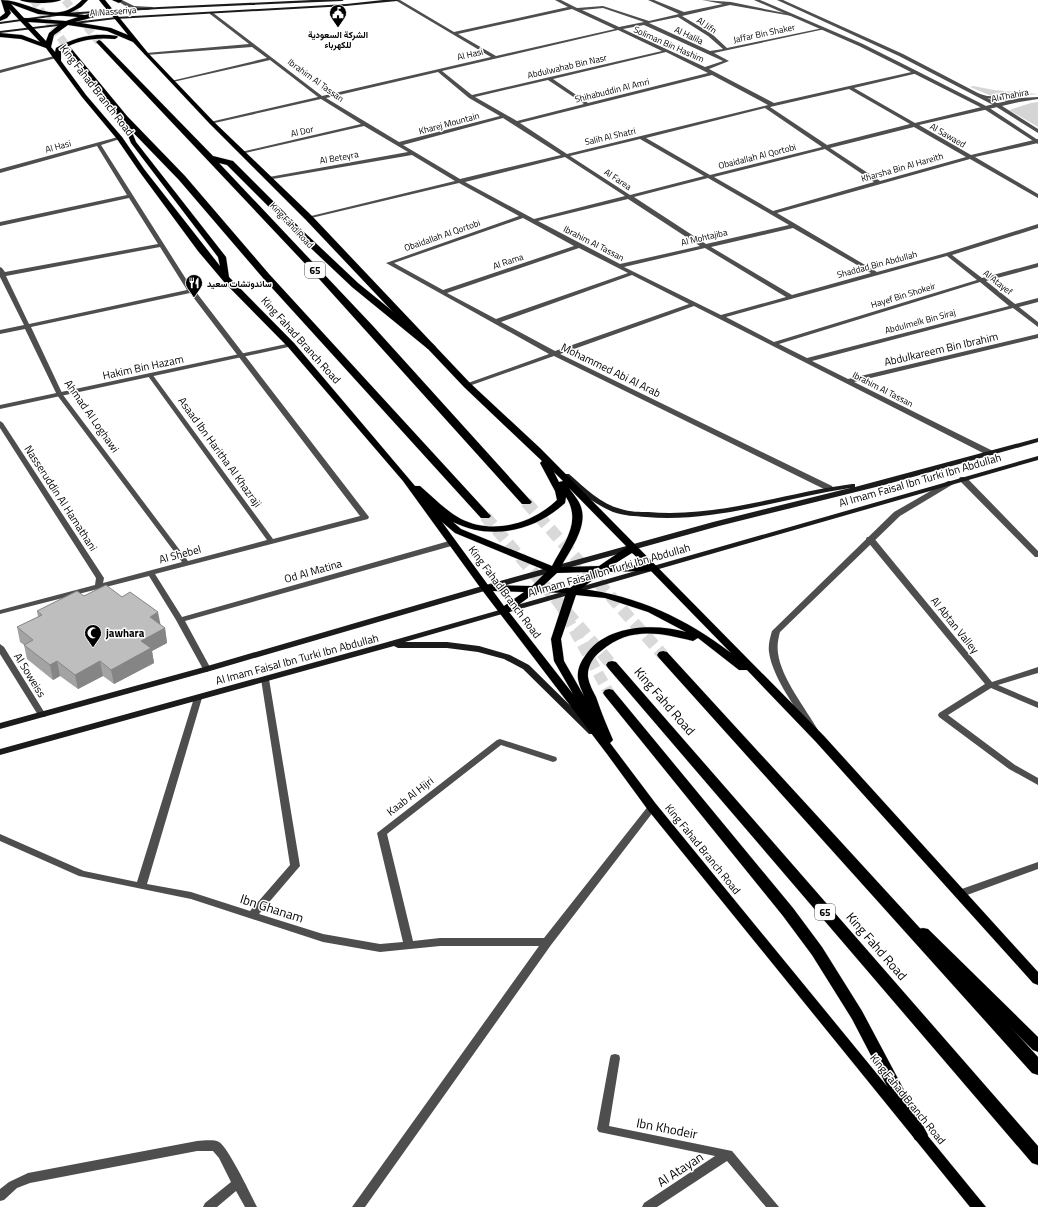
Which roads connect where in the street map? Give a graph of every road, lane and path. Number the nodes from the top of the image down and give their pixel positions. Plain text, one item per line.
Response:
1 (4, 0) edge
2 (23, 0) edge
3 (58, 0) edge
4 (85, 0) edge
5 (102, 0) edge
6 (118, 0) edge
7 (342, 0) edge
8 (397, 0) edge
9 (557, 0) edge
10 (650, 0) edge
11 (704, 0) edge
12 (756, 0) edge
13 (779, 0) edge
14 (297, 1) edge
15 (731, 3) junction
16 (159, 8) junction
17 (575, 8) junction
18 (212, 13) junction
19 (64, 14) junction
20 (685, 14) junction
21 (113, 15) junction
22 (678, 15) junction
23 (792, 15) junction
24 (86, 17) junction
25 (0, 20) edge
26 (22, 20) junction
27 (44, 22) junction
28 (0, 23) edge
29 (69, 23) junction
30 (646, 23) junction
31 (29, 28) junction
32 (618, 29) junction
33 (823, 29) junction
34 (0, 32) edge
35 (454, 34) junction
36 (0, 35) edge
37 (99, 42) tunnel mouth
38 (254, 45) junction
39 (48, 46) junction
40 (68, 48) tunnel mouth
41 (726, 49) junction
42 (143, 50) junction
43 (666, 51) junction
44 (709, 53) junction
45 (271, 58) junction
46 (496, 58) junction
47 (56, 60) junction
48 (705, 69) junction
49 (439, 71) junction
50 (0, 72) edge
51 (916, 72) junction
52 (712, 73) junction
53 (549, 79) junction
54 (173, 81) junction
55 (849, 87) junction
56 (966, 89) junction
57 (472, 97) junction
58 (322, 98) junction
59 (1031, 98) junction
60 (1038, 98) edge
61 (588, 105) junction
62 (773, 105) junction
63 (997, 105) junction
64 (766, 107) junction
65 (986, 108) junction
66 (504, 116) junction
67 (124, 118) junction
68 (212, 122) junction
69 (365, 124) junction
70 (516, 124) junction
71 (914, 124) junction
72 (1038, 131) edge
73 (641, 137) junction
74 (120, 138) junction
75 (1038, 141) edge
76 (399, 144) junction
77 (98, 145) junction
78 (827, 147) junction
79 (243, 153) junction
80 (413, 153) junction
81 (565, 155) junction
82 (970, 157) junction
83 (212, 158) junction
84 (0, 171) edge
85 (710, 177) junction
86 (269, 179) junction
87 (459, 181) junction
88 (879, 183) junction
89 (131, 196) junction
90 (1038, 196) edge
91 (628, 197) junction
92 (772, 214) junction
93 (524, 216) junction
94 (309, 218) junction
95 (533, 221) junction
96 (0, 224) edge
97 (794, 226) junction
98 (1038, 226) edge
99 (161, 245) junction
100 (579, 246) junction
101 (705, 246) junction
102 (948, 254) junction
103 (389, 263) joint
104 (1038, 265) edge
105 (619, 266) junction
106 (1, 273) edge
107 (633, 273) junction
108 (875, 273) junction
109 (225, 277) junction
110 (982, 280) junction
111 (191, 291) junction
112 (443, 292) junction
113 (791, 297) junction
114 (1038, 300) edge
115 (695, 304) junction
116 (1014, 306) junction
117 (720, 316) junction
118 (497, 321) junction
119 (1038, 325) edge
120 (28, 326) junction
121 (0, 332) edge
122 (1038, 336) edge
123 (774, 344) junction
124 (291, 345) junction
125 (431, 347) junction
126 (555, 354) junction
127 (241, 356) junction
128 (807, 360) junction
129 (150, 375) junction
130 (848, 381) junction
131 (467, 385) junction
132 (60, 395) junction
133 (0, 408) edge
134 (0, 423) edge
135 (1038, 440) edge
136 (538, 451) junction
137 (990, 453) junction
138 (1038, 458) edge
139 (963, 478) junction
140 (406, 479) junction
141 (954, 481) junction
142 (880, 483) junction
143 (828, 488) junction
144 (526, 502) tunnel mouth
145 (485, 516) tunnel mouth
146 (870, 539) junction
147 (271, 541) junction
148 (452, 543) junction
149 (633, 548) junction
150 (1038, 555) edge
151 (186, 563) junction
152 (603, 568) junction
153 (654, 568) junction
154 (554, 570) junction
155 (151, 573) junction
156 (99, 586) junction
157 (485, 588) junction
158 (535, 588) junction
159 (572, 591) junction
160 (0, 612) edge
161 (503, 612) junction
162 (180, 620) junction
163 (387, 645) junction
164 (0, 647) edge
165 (663, 655) tunnel mouth
166 (3, 659) edge
167 (612, 665) tunnel mouth
168 (207, 669) junction
169 (1038, 670) edge
170 (265, 679) junction
171 (990, 685) junction
172 (609, 693) tunnel mouth
173 (776, 695) junction
174 (198, 698) junction
175 (1038, 705) edge
176 (42, 714) junction
177 (0, 726) edge
178 (820, 739) junction
179 (611, 751) junction
180 (0, 752) edge
181 (553, 759) dead end
182 (1038, 782) edge
183 (652, 807) junction
184 (0, 836) edge
185 (843, 855) junction
186 (1038, 866) edge
187 (141, 886) junction
188 (959, 894) junction
189 (252, 916) junction
190 (546, 942) junction
191 (410, 945) junction
192 (1038, 980) edge
193 (1038, 1046) edge
194 (615, 1058) dead end
195 (1038, 1068) edge
196 (920, 1135) junction
197 (728, 1154) junction
198 (1038, 1158) edge
199 (238, 1183) junction
200 (0, 1196) edge
201 (209, 1207) edge
202 (251, 1207) edge
203 (358, 1207) edge
204 (648, 1207) edge
205 (773, 1207) edge
206 (980, 1207) edge

1 - 19 main road
1 - 25 main road
1 - 26 main road, King Fahad Branch Road
2 - 3 main road
4 - 19 main road
5 - 21 main road
6 - 16 street
7 - 14 main road, Al Nasseriya
8 - 18 main road, Al Nasseriya
8 - 35 street
9 - 17 street, Soliman Bin Hashim
10 - 20 street
11 - 15 street
12 - 23 street
13 - 56 street
14 - 16 main road, Al Nasseriya
15 - 20 street, Al Hasi
15 - 23 street
16 - 21 main road, Al Nasseriya
17 - 30 street, Al Halila
17 - 32 street, Soliman Bin Hashim
17 - 35 street, Al Halila
18 - 21 main road, Al Nasseriya
18 - 38 street, Ibrahim Al Tassan
19 - 21 main road, Al Nasseriya
19 - 24 main road
19 - 26 main road, Al Nasseriya
19 - 27 main road
20 - 22 street, Al Hasi
21 - 24 main road
21 - 29 main road, Al Nasseriya
21 - 42 main road
22 - 30 street, Al Hasi
22 - 41 street, Al Jifn
23 - 33 street
24 - 29 main road
26 - 27 main road
26 - 28 main road, Al Nasseriya
26 - 31 main road, King Fahad Branch Road
27 - 29 main road
27 - 31 main road
29 - 31 main road, Al Nasseriya
29 - 39 main road
29 - 42 main road
30 - 32 street, Al Hasi
30 - 44 street, Al Halila
31 - 34 main road, Al Nasseriya
31 - 39 main road, King Fahad Branch Road
32 - 43 street, Soliman Bin Hashim
32 - 46 street, Al Hasi
33 - 41 street, Jaffar Bin Shaker
33 - 51 street
35 - 46 street
36 - 39 main road
37 - 83 highway, King Fahd Road / 65
38 - 42 street
38 - 45 street, Ibrahim Al Tassan
39 - 47 main road, King Fahad Branch Road
40 - 67 highway
41 - 44 street, Jaffar Bin Shaker
42 - 47 main road
42 - 54 main road
43 - 48 street, Soliman Bin Hashim
43 - 53 street, Abdulwahab Bin Nasr
44 - 48 street, Al Halila
45 - 54 street
45 - 58 street, Ibrahim Al Tassan
46 - 49 street, Al Hasi
47 - 50 street
47 - 74 main road, King Fahad Branch Road
48 - 52 street, Soliman Bin Hashim
49 - 57 street, Al Farea
49 - 58 street, Al Hasi
51 - 55 street, Salih Al Shatri
51 - 65 street
52 - 61 street, Shihabuddin Al Amri
52 - 62 street, Soliman Bin Hashim
53 - 57 street, Abdulwahab Bin Nasr
53 - 61 street
54 - 68 main road
55 - 62 street, Salih Al Shatri
55 - 71 street, Al Sawaed
56 - 59 street
56 - 63 street
57 - 66 street, Al Farea
58 - 68 street, Al Hasi
58 - 69 street, Ibrahim Al Tassan
59 - 60 street, Al Thahira
59 - 63 street, Al Thahira
61 - 70 street, Shihabuddin Al Amri
62 - 64 street, Salih Al Shatri
63 - 65 street, Al Thahira
63 - 72 street
64 - 73 street, Salih Al Shatri
64 - 78 street
65 - 71 street, Obaidallah Al Qortobi
65 - 75 street
66 - 70 street, Al Farea
66 - 76 street, Kharej Mountain
67 - 109 main road
67 - 145 highway
68 - 79 main road
69 - 76 street, Ibrahim Al Tassan
69 - 79 street, Al Dor
70 - 81 street, Al Farea
71 - 78 street, Obaidallah Al Qortobi
71 - 82 street, Al Sawaed
73 - 81 street, Salih Al Shatri
73 - 85 street
74 - 77 street, Al Hasi
74 - 109 main road, King Fahad Branch Road
75 - 82 street, Kharsha Bin Al Hareith
76 - 80 street, Ibrahim Al Tassan
77 - 84 street, Al Hasi
77 - 89 street
78 - 85 street, Obaidallah Al Qortobi
78 - 88 street
79 - 86 main road
80 - 86 street, Al Beteyra
80 - 87 street, Ibrahim Al Tassan
81 - 87 street, Salih Al Shatri
81 - 91 street, Al Farea
82 - 88 street, Kharsha Bin Al Hareith
82 - 90 street, Al Sawaed
83 - 125 highway
83 - 144 highway, King Fahd Road / 65
85 - 91 street, Obaidallah Al Qortobi
85 - 92 street
86 - 94 main road
87 - 93 street, Ibrahim Al Tassan
87 - 94 street, Salih Al Shatri
88 - 92 street, Kharsha Bin Al Hareith
89 - 96 street
89 - 99 street
91 - 95 street, Obaidallah Al Qortobi
91 - 101 street, Al Farea
92 - 97 street
93 - 95 street, Ibrahim Al Tassan
93 - 103 street, Obaidallah Al Qortobi
94 - 125 main road
95 - 100 street, Ibrahim Al Tassan
97 - 101 street, Al Mohtajiba
97 - 108 street
98 - 102 street, Shaddad Bin Abdullah
99 - 106 street
99 - 111 street
100 - 105 street, Ibrahim Al Tassan
100 - 112 street, Al Rama
101 - 105 street, Al Mohtajiba
101 - 113 street, Al Farea
102 - 108 street, Shaddad Bin Abdullah
102 - 110 street, Al Atayef
103 - 112 street, Mohammed Abi Al Arab
104 - 110 street, Hayef Bin Shokeir
105 - 107 street, Ibrahim Al Tassan
106 - 120 street, Ahmad Al Loghawi
107 - 115 street, Ibrahim Al Tassan
107 - 118 street
108 - 113 street, Shaddad Bin Abdullah
109 - 124 main road, King Fahad Branch Road
110 - 116 street, Al Atayef
110 - 123 street, Hayef Bin Shokeir
111 - 120 street
111 - 127 street
112 - 118 street, Mohammed Abi Al Arab
113 - 117 street, Shaddad Bin Abdullah
114 - 116 street, Abdulmelk Bin Siraj
115 - 117 street, Ibrahim Al Tassan
115 - 126 street
116 - 119 street, Al Atayef
116 - 128 street, Abdulmelk Bin Siraj
117 - 123 street, Ibrahim Al Tassan
118 - 126 street, Mohammed Abi Al Arab
120 - 121 street
120 - 132 street, Ahmad Al Loghawi
122 - 130 street, Abdulkareem Bin Ibrahim
123 - 128 street, Ibrahim Al Tassan
124 - 127 street, Hakim Bin Hazam
124 - 140 main road, King Fahad Branch Road
125 - 131 main road
126 - 131 street
126 - 143 street, Mohammed Abi Al Arab
127 - 129 street, Hakim Bin Hazam
127 - 147 street, Al Shebel
128 - 130 street, Ibrahim Al Tassan
129 - 132 street, Hakim Bin Hazam
129 - 147 street, Asaad Ibn Haritha Al Khazraji
130 - 137 street, Ibrahim Al Tassan
131 - 136 main road
132 - 133 street, Hakim Bin Hazam
132 - 151 street, Ahmad Al Loghawi
134 - 156 street, Nasseruddin Al Hamathani
135 - 137 main road, Al Imam Faisal Ibn Turki Ibn Abdullah
136 - 140 main road
136 - 143 main road
136 - 149 main road
136 - 154 main road
137 - 142 main road, Al Imam Faisal Ibn Turki Ibn Abdullah
138 - 139 main road, Al Imam Faisal Ibn Turki Ibn Abdullah
139 - 141 main road, Al Imam Faisal Ibn Turki Ibn Abdullah
139 - 150 street
140 - 148 main road, King Fahad Branch Road
140 - 154 main road
141 - 146 street
141 - 153 main road, Al Imam Faisal Ibn Turki Ibn Abdullah
142 - 143 main road
142 - 149 main road, Al Imam Faisal Ibn Turki Ibn Abdullah
146 - 171 street, Al Abtan Valley
146 - 178 street
147 - 151 street, Al Shebel
148 - 157 main road, King Fahad Branch Road
148 - 162 street, Od Al Matina
149 - 152 main road
149 - 153 main road
149 - 154 main road, Al Imam Faisal Ibn Turki Ibn Abdullah
151 - 155 street, Al Shebel
152 - 153 main road
152 - 154 main road
152 - 159 main road
153 - 159 main road, Al Imam Faisal Ibn Turki Ibn Abdullah
153 - 173 main road
154 - 157 main road, Al Imam Faisal Ibn Turki Ibn Abdullah
154 - 158 main road
155 - 156 street, Al Shebel
155 - 162 street
156 - 160 street, Al Shebel
157 - 158 main road
157 - 161 main road, King Fahad Branch Road
157 - 168 main road, Al Imam Faisal Ibn Turki Ibn Abdullah
158 - 159 main road
158 - 161 main road
159 - 161 main road, Al Imam Faisal Ibn Turki Ibn Abdullah
159 - 173 main road
159 - 179 main road
161 - 163 main road, Al Imam Faisal Ibn Turki Ibn Abdullah
161 - 179 main road, King Fahad Branch Road
162 - 168 street
163 - 170 main road, Al Imam Faisal Ibn Turki Ibn Abdullah
163 - 179 main road
164 - 166 street, Al Soweiss
165 - 185 highway
166 - 176 street, Al Soweiss
167 - 198 highway, King Fahd Road / 65
168 - 176 main road, Al Imam Faisal Ibn Turki Ibn Abdullah
169 - 171 street
170 - 174 main road, Al Imam Faisal Ibn Turki Ibn Abdullah
170 - 189 street
171 - 175 street, Al Abtan Valley
171 - 182 street
172 - 196 highway
173 - 178 main road
173 - 179 main road
174 - 180 main road, Al Imam Faisal Ibn Turki Ibn Abdullah
174 - 187 street
176 - 177 main road, Al Imam Faisal Ibn Turki Ibn Abdullah
178 - 188 main road
179 - 183 main road, King Fahad Branch Road
181 - 191 street, Kaab Al Hijri
183 - 190 street
183 - 196 main road, King Fahad Branch Road
184 - 187 street, Ibn Ghanam
185 - 193 highway
185 - 195 highway
186 - 188 street
187 - 189 street, Ibn Ghanam
188 - 192 main road
189 - 191 street, Ibn Ghanam
190 - 191 street, Ibn Ghanam
190 - 203 street
194 - 197 street, Ibn Khodeir
196 - 206 main road, King Fahad Branch Road
197 - 204 street, Al Atayan
197 - 205 street
199 - 200 street
199 - 201 street
199 - 202 street

